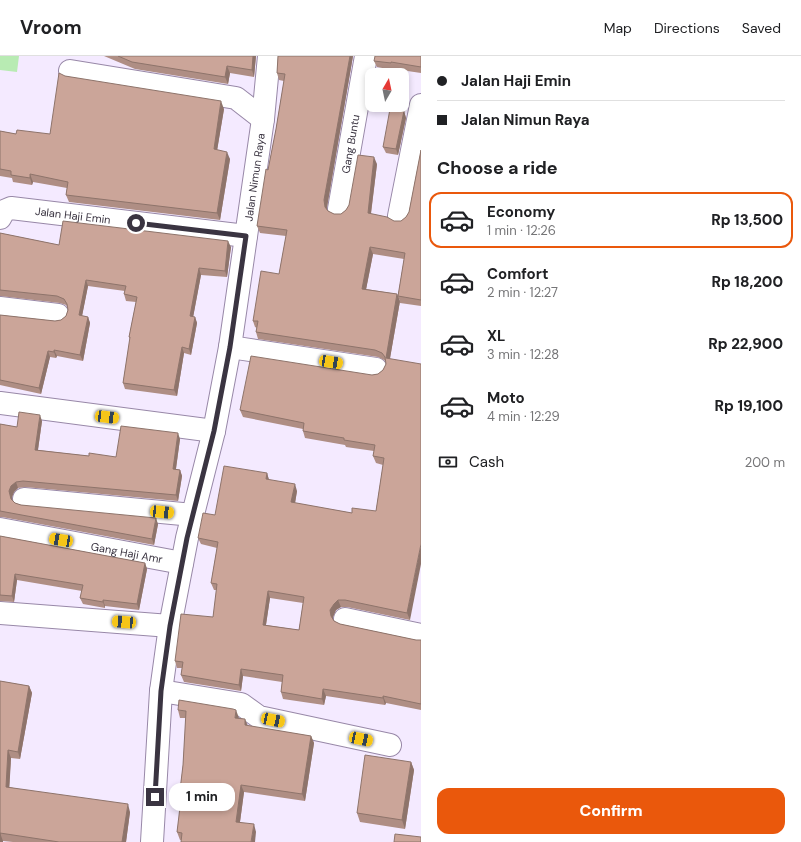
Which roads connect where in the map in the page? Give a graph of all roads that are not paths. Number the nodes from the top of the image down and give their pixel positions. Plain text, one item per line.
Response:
1 (269, 56) edge
2 (366, 56) edge
3 (70, 70) dead end
4 (421, 104) edge
5 (263, 119) junction
6 (339, 209) dead end
7 (399, 216) dead end
8 (0, 218) edge
9 (246, 236) junction
10 (0, 308) edge
11 (58, 315) dead end
12 (230, 347) junction
13 (376, 369) dead end
14 (0, 403) edge
15 (214, 431) junction
16 (24, 499) dead end
17 (193, 515) junction
18 (0, 529) edge
19 (182, 564) junction
20 (0, 613) edge
21 (345, 619) dead end
22 (170, 626) junction
23 (421, 635) edge
24 (161, 691) junction
25 (390, 745) dead end
26 (152, 842) edge

1 - 5 street, Jalan Nimun Raya
2 - 6 street, Gang Buntu
3 - 5 street
4 - 7 street
5 - 9 street, Jalan Nimun Raya
8 - 9 street, Jalan Haji Emin
9 - 12 street, Jalan Nimun Raya
10 - 11 street
12 - 13 street
12 - 15 street, Jalan Nimun Raya
14 - 15 street
15 - 17 street, Jalan Nimun Raya
16 - 17 street
17 - 19 street, Jalan Nimun Raya
18 - 19 street, Gang Haji Amr
19 - 22 street, Jalan Nimun Raya
20 - 22 street
21 - 23 street
22 - 24 street, Jalan Nimun Raya
24 - 25 street
24 - 26 street, Jalan Nimun Raya

